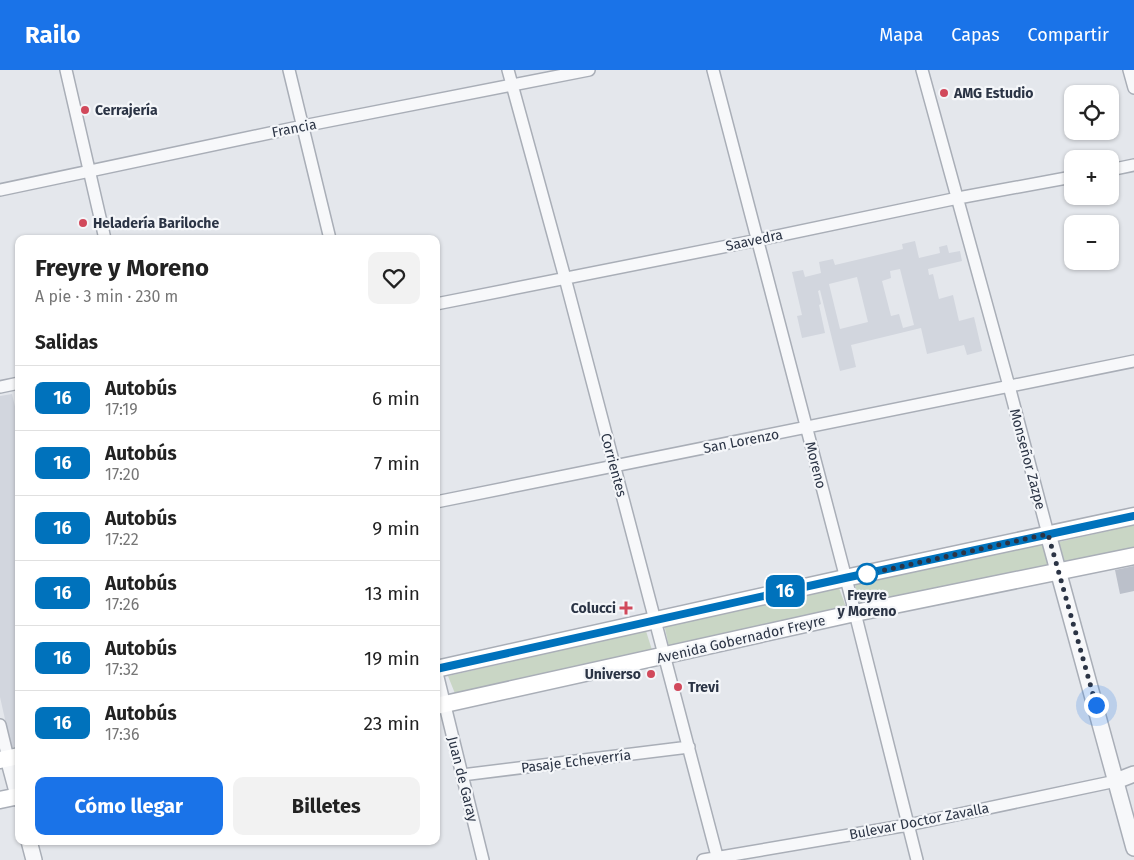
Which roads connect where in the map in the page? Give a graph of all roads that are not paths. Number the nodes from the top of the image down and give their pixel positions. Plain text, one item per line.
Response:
1 (66, 70) edge
2 (289, 70) edge
3 (508, 70) edge
4 (589, 70) edge
5 (713, 70) edge
6 (922, 70) edge
7 (1129, 70) edge
8 (512, 86) junction
9 (1134, 88) edge
10 (303, 126) junction
11 (1134, 165) edge
12 (1119, 168) edge
13 (88, 170) junction
14 (1064, 178) edge
15 (0, 190) edge
16 (958, 198) junction
17 (104, 235) edge
18 (329, 235) edge
19 (758, 240) junction
20 (566, 278) junction
21 (440, 303) edge
22 (1134, 362) edge
23 (15, 384) edge
24 (1009, 386) junction
25 (0, 387) edge
26 (807, 428) junction
27 (614, 466) junction
28 (440, 501) edge
29 (1134, 516) edge
30 (1048, 534) junction
31 (1134, 556) edge
32 (1059, 572) junction
33 (845, 578) junction
34 (855, 613) junction
35 (654, 620) junction
36 (664, 656) junction
37 (440, 668) edge
38 (441, 705) edge
39 (0, 725) edge
40 (689, 747) junction
41 (9, 758) edge
42 (1134, 774) edge
43 (462, 775) junction
44 (15, 781) edge
45 (1116, 782) junction
46 (15, 798) edge
47 (0, 800) edge
48 (908, 825) junction
49 (30, 845) edge
50 (1134, 848) edge
51 (718, 859) edge
52 (34, 860) edge
53 (482, 860) edge
54 (703, 860) edge
55 (917, 860) edge

1 - 13 street
2 - 10 street
3 - 8 street, Corrientes
4 - 8 street, Francia
5 - 19 street, Moreno
6 - 16 street, Monseñor Zazpe
7 - 9 street
8 - 10 street, Francia
8 - 20 street, Corrientes
10 - 13 street, Francia
10 - 18 street
11 - 12 street
13 - 15 street, Francia
13 - 17 street
14 - 16 street, Saavedra
16 - 19 street, Saavedra
16 - 24 street, Monseñor Zazpe
19 - 20 street, Saavedra
19 - 26 street, Moreno
20 - 21 street, Saavedra
20 - 27 street, Corrientes
22 - 24 street, San Lorenzo
23 - 25 street
24 - 26 street, San Lorenzo
24 - 30 street, Monseñor Zazpe
26 - 27 street, San Lorenzo
26 - 33 street, Moreno
27 - 28 street, San Lorenzo
27 - 35 street, Corrientes
29 - 30 main road
30 - 32 street, Monseñor Zazpe
30 - 33 main road
31 - 32 main road, Avenida Gobernador Freyre
32 - 34 main road, Avenida Gobernador Freyre
32 - 45 street, Monseñor Zazpe
33 - 34 street, Moreno
33 - 35 main road
34 - 36 main road, Avenida Gobernador Freyre
34 - 48 street, Moreno
35 - 36 street, Corrientes
35 - 37 main road
36 - 38 main road, Avenida Gobernador Freyre
36 - 40 street, Corrientes
38 - 43 street, Juan de Garay
39 - 41 street
40 - 43 street, Pasaje Echeverría
40 - 51 street, Corrientes
41 - 44 street
42 - 45 street, Bulevar Doctor Zavalla
43 - 53 street, Juan de Garay
45 - 48 street, Bulevar Doctor Zavalla
45 - 50 street, Monseñor Zazpe
46 - 47 main road
48 - 51 street, Bulevar Doctor Zavalla
48 - 55 street, Moreno
49 - 52 street
51 - 54 street, Bulevar Doctor Zavalla

